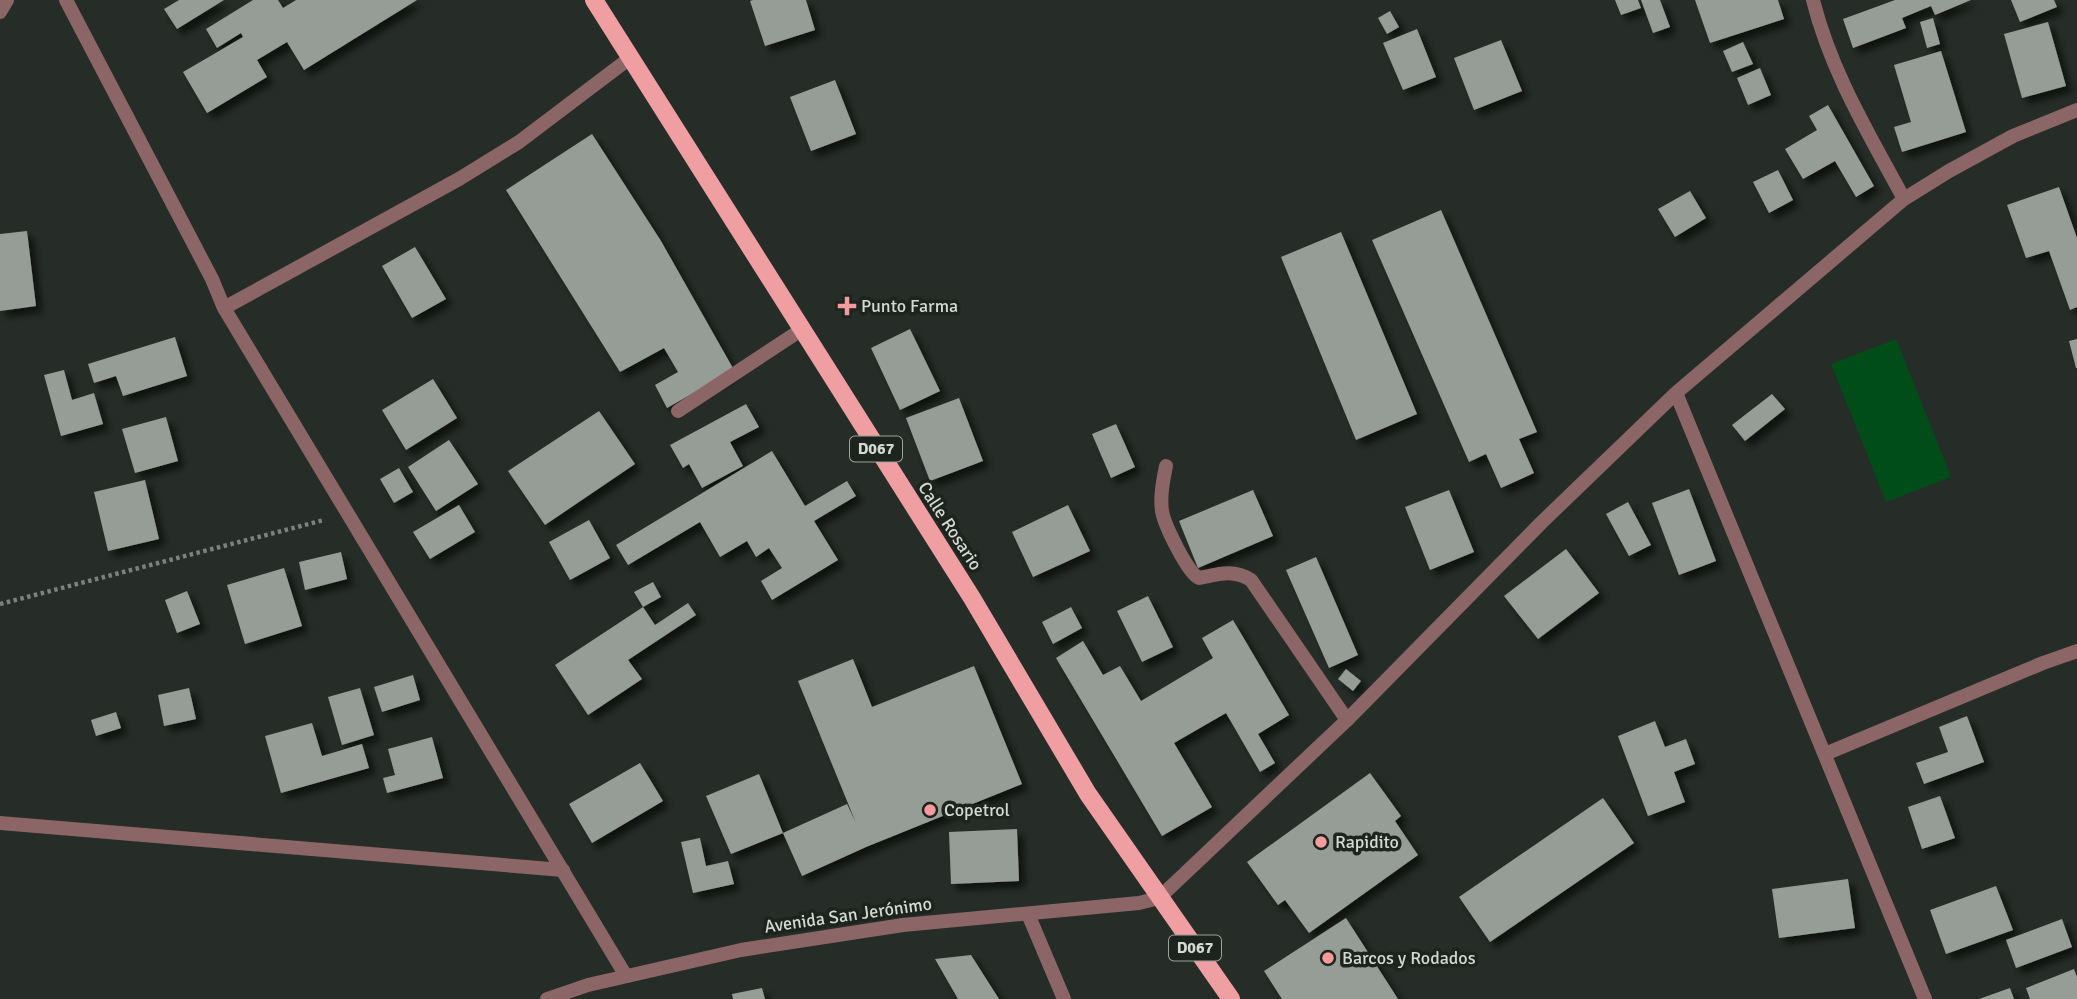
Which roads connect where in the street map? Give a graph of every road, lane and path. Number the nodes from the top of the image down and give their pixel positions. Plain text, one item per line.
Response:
1 (7, 0) edge
2 (66, 0) edge
3 (594, 0) edge
4 (1813, 0) edge
5 (0, 12) edge
6 (631, 58) junction
7 (2077, 110) edge
8 (1904, 199) junction
9 (224, 308) junction
10 (801, 330) junction
11 (1676, 393) junction
12 (678, 411) dead end
13 (1166, 466) dead end
14 (349, 514) junction
15 (0, 604) edge
16 (2077, 651) edge
17 (1347, 720) junction
18 (1825, 754) junction
19 (0, 823) edge
20 (563, 870) junction
21 (1159, 898) junction
22 (1028, 914) junction
23 (626, 976) junction
24 (547, 999) edge
25 (1065, 999) edge
26 (1231, 999) edge
27 (1925, 999) edge

1 - 5 street
2 - 9 street
3 - 6 main road, Calle Rosario / D067
4 - 8 street
6 - 9 street
6 - 10 main road, Calle Rosario / D067
7 - 8 street
8 - 11 street
9 - 14 street
10 - 12 street
10 - 21 main road, Calle Rosario / D067
11 - 17 street
11 - 18 street
13 - 17 street
14 - 15 path
14 - 20 street
16 - 18 street
17 - 21 street
18 - 27 street
19 - 20 street
20 - 23 street
21 - 22 street, Avenida San Jerónimo
21 - 26 main road, Calle Rosario / D067
22 - 23 street, Avenida San Jerónimo
22 - 25 street
23 - 24 street, Avenida San Jerónimo

